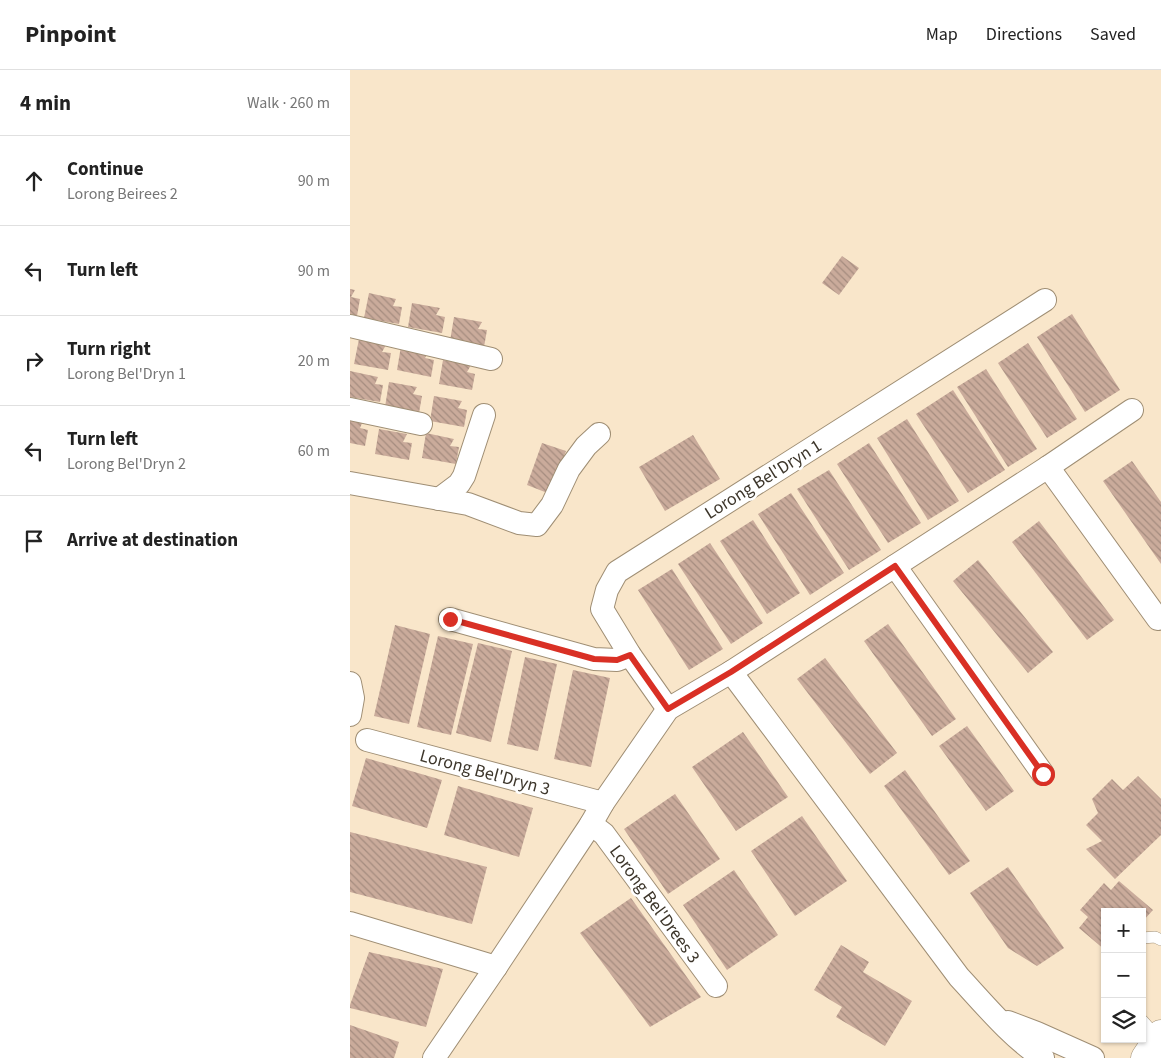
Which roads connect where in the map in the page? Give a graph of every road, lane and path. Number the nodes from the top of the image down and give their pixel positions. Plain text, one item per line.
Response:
1 (1045, 300) dead end
2 (350, 326) edge
3 (491, 359) dead end
4 (350, 410) edge
5 (1132, 410) dead end
6 (484, 415) dead end
7 (421, 424) dead end
8 (599, 434) dead end
9 (1048, 467) junction
10 (350, 483) edge
11 (440, 499) junction
12 (895, 566) junction
13 (450, 619) dead end
14 (1158, 619) dead end
15 (630, 655) junction
16 (731, 672) junction
17 (350, 683) edge
18 (668, 709) junction
19 (350, 715) edge
20 (367, 740) dead end
21 (1043, 774) dead end
22 (603, 803) junction
23 (591, 824) junction
24 (350, 923) edge
25 (1146, 938) edge
26 (1161, 940) edge
27 (496, 968) junction
28 (716, 986) dead end
29 (997, 1018) junction
30 (434, 1058) edge
31 (1043, 1058) edge
32 (1093, 1058) edge

1 - 15 street, Lorong Bel'Dryn 1
2 - 3 street
4 - 7 street
5 - 9 street
6 - 11 street
8 - 11 street
9 - 12 street
9 - 14 street
10 - 11 street
12 - 16 street
12 - 21 street
13 - 15 street
15 - 18 street, Lorong Bel'Dryn 1
16 - 18 street
16 - 29 street
17 - 19 street
18 - 22 street
20 - 22 street, Lorong Bel'Dryn 3
22 - 23 street
23 - 27 street
23 - 28 street, Lorong Bel'Drees 3
24 - 27 street
25 - 26 lane
27 - 30 street
29 - 31 street
29 - 32 street

